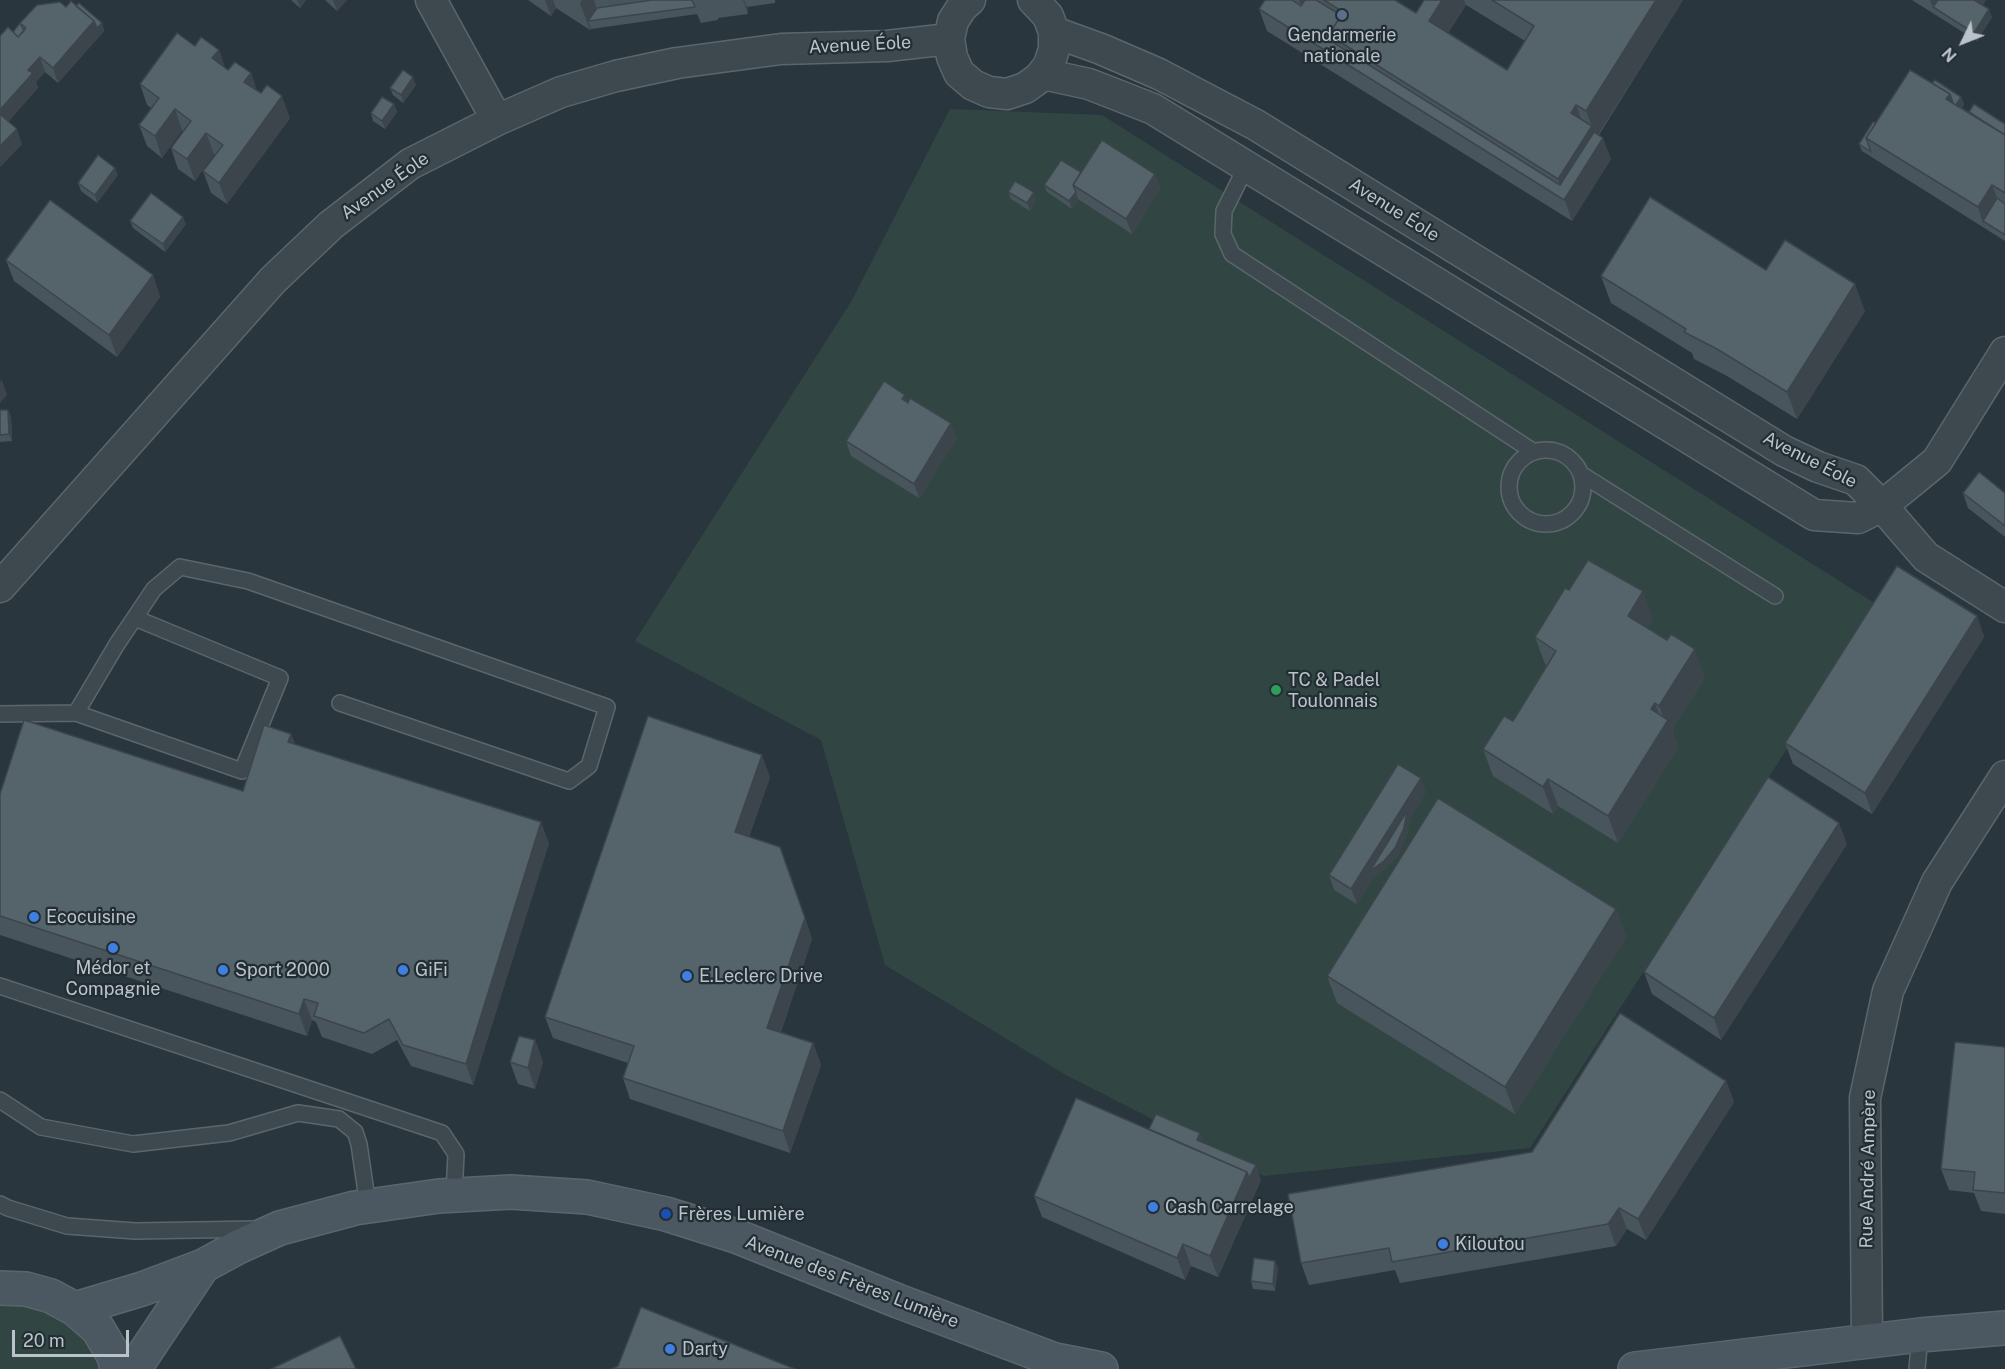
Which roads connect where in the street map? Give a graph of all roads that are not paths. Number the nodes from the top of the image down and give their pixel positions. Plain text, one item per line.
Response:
1 (970, 0) edge
2 (1033, 0) edge
3 (433, 1) edge
4 (1054, 32) junction
5 (949, 39) junction
6 (1042, 74) junction
7 (497, 120) junction
8 (1246, 167) junction
9 (2005, 352) edge
10 (1534, 452) junction
11 (1581, 474) junction
12 (1882, 506) junction
13 (0, 587) edge
14 (1775, 596) dead end
15 (2005, 607) edge
16 (135, 618) junction
17 (340, 703) dead end
18 (76, 713) junction
19 (0, 714) edge
20 (2005, 776) edge
21 (0, 986) edge
22 (0, 1100) edge
23 (454, 1195) junction
24 (0, 1204) edge
25 (368, 1206) junction
26 (280, 1228) junction
27 (203, 1266) junction
28 (0, 1288) edge
29 (75, 1309) junction
30 (2005, 1328) edge
31 (1920, 1335) junction
32 (1867, 1342) junction
33 (117, 1369) edge
34 (134, 1369) edge
35 (1101, 1369) edge
36 (1635, 1369) edge
37 (1917, 1369) edge

1 - 5 street
2 - 4 street
3 - 7 street
4 - 6 street
4 - 12 street, Avenue Éole
5 - 6 street
5 - 7 street, Avenue Éole
6 - 8 street, Avenue Éole
7 - 13 street, Avenue Éole
8 - 10 lane
8 - 12 street, Avenue Éole
9 - 12 street
10 - 11 lane
10 - 11 lane
11 - 14 lane
12 - 15 street
16 - 17 lane
16 - 18 lane
16 - 18 lane
18 - 19 lane
20 - 32 street, Rue André Ampère
21 - 23 lane
22 - 25 lane
23 - 25 main road, Avenue des Frères Lumière
23 - 35 main road, Avenue des Frères Lumière
24 - 26 lane
25 - 26 main road, Avenue des Frères Lumière
26 - 27 main road, Avenue des Frères Lumière
27 - 29 main road, Avenue des Frères Lumière
27 - 34 main road
28 - 29 main road
29 - 33 main road
30 - 31 main road
31 - 32 main road
31 - 37 lane
32 - 36 main road

